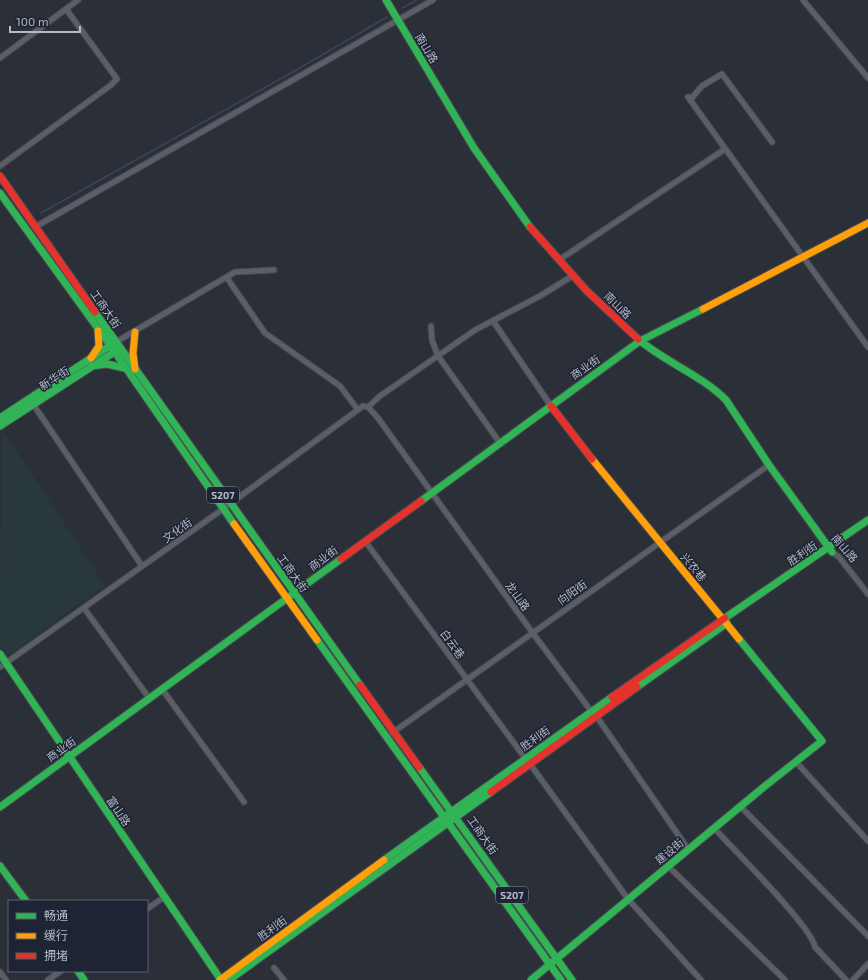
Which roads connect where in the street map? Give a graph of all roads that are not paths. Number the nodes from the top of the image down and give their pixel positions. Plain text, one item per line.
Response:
1 (78, 0) edge
2 (386, 0) edge
3 (433, 0) edge
4 (803, 0) edge
5 (66, 9) junction
6 (398, 20) junction
7 (0, 58) edge
8 (868, 78) edge
9 (772, 142) dead end
10 (725, 149) junction
11 (0, 166) edge
12 (0, 176) edge
13 (0, 193) edge
14 (868, 223) edge
15 (35, 227) junction
16 (559, 260) junction
17 (274, 270) dead end
18 (574, 275) junction
19 (227, 278) junction
20 (493, 321) junction
21 (431, 326) dead end
22 (97, 328) junction
23 (135, 332) junction
24 (640, 341) junction
25 (868, 346) edge
26 (115, 347) junction
27 (438, 356) junction
28 (91, 358) junction
29 (92, 366) junction
30 (124, 368) junction
31 (135, 372) junction
32 (33, 404) junction
33 (551, 406) junction
34 (363, 408) junction
35 (0, 418) edge
36 (0, 426) edge
37 (500, 443) junction
38 (769, 465) junction
39 (431, 492) junction
40 (226, 507) junction
41 (868, 520) edge
42 (868, 527) edge
43 (365, 541) junction
44 (659, 543) junction
45 (830, 550) junction
46 (142, 566) junction
47 (295, 594) junction
48 (868, 594) edge
49 (287, 599) junction
50 (84, 608) junction
51 (725, 621) junction
52 (532, 632) junction
53 (0, 654) edge
54 (3, 665) edge
55 (466, 679) junction
56 (162, 689) junction
57 (149, 698) junction
58 (591, 711) junction
59 (597, 717) junction
60 (394, 731) junction
61 (386, 736) junction
62 (822, 741) joint
63 (69, 757) junction
64 (528, 761) junction
65 (796, 762) junction
66 (244, 802) dead end
67 (740, 806) junction
68 (0, 807) edge
69 (454, 814) junction
70 (445, 820) junction
71 (714, 828) junction
72 (868, 840) edge
73 (688, 849) junction
74 (0, 866) edge
75 (668, 866) junction
76 (164, 897) junction
77 (628, 899) junction
78 (25, 900) edge
79 (148, 908) edge
80 (868, 936) edge
81 (557, 958) junction
82 (868, 964) edge
83 (550, 965) junction
84 (274, 968) dead end
85 (0, 972) edge
86 (60, 972) edge
87 (6, 980) edge
88 (48, 980) edge
89 (220, 980) edge
90 (229, 980) edge
91 (284, 980) edge
92 (531, 980) edge
93 (561, 980) edge
94 (572, 980) edge
95 (701, 980) edge
96 (785, 980) edge
97 (846, 980) edge
98 (853, 980) edge

1 - 5 street
2 - 6 main road, 南山路
3 - 6 street
4 - 8 street
5 - 7 street
5 - 11 street
6 - 15 street
6 - 16 main road, 南山路
9 - 10 street
10 - 16 street
10 - 25 street
12 - 15 main road, 工商大街 / S207
13 - 22 main road, 工商大街 / S207
14 - 24 main road, 商业街
15 - 26 main road, 工商大街 / S207
16 - 18 main road, 南山路
17 - 19 street
18 - 20 street, 文化街
18 - 24 main road, 南山路
19 - 23 street
19 - 34 street, 龙山路
20 - 27 street, 文化街
20 - 33 street
21 - 27 street
22 - 26 main road, 工商大街 / S207
22 - 28 main road
23 - 26 street
23 - 31 main road
24 - 33 main road, 商业街
24 - 38 main road, 南山路
26 - 28 main road, 新华街
26 - 29 main road, 新华街
26 - 30 main road, 工商大街 / S207
26 - 31 main road, 工商大街 / S207
27 - 34 street, 文化街
27 - 37 street
28 - 35 main road, 新华街
29 - 30 main road
29 - 32 main road, 新华街
30 - 40 main road, 工商大街 / S207
31 - 40 main road, 工商大街 / S207
32 - 36 main road, 新华街
32 - 46 street
33 - 37 main road, 商业街
33 - 44 main road, 兴农巷
34 - 39 street, 龙山路
34 - 40 street, 文化街
37 - 39 main road, 商业街
38 - 44 street, 向阳街
38 - 45 main road, 南山路
39 - 43 main road, 商业街
39 - 52 street, 龙山路
40 - 46 street, 文化街
40 - 47 main road, 工商大街 / S207
40 - 49 main road, 工商大街 / S207
41 - 45 main road, 胜利街
42 - 45 main road, 胜利街
43 - 47 main road, 商业街
43 - 55 street, 白云巷
44 - 51 main road, 兴农巷
44 - 52 street, 向阳街
45 - 48 street, 南山路
45 - 51 main road, 胜利街
46 - 50 street, 文化街
47 - 49 main road, 商业街
47 - 60 main road, 工商大街 / S207
49 - 56 main road, 商业街
49 - 61 main road, 工商大街 / S207
50 - 54 street, 文化街
50 - 57 street
51 - 58 main road, 胜利街
51 - 59 main road, 胜利街
51 - 62 main road, 兴农巷
52 - 55 street, 向阳街
52 - 58 street, 龙山路
53 - 54 main road, 富山路
54 - 63 main road, 富山路
55 - 60 street, 向阳街
55 - 64 street, 白云巷
56 - 57 main road, 商业街
56 - 66 street
57 - 63 main road, 商业街
58 - 64 main road, 胜利街
59 - 64 main road, 胜利街
59 - 73 street
60 - 61 street, 向阳街
60 - 69 main road, 工商大街 / S207
61 - 70 main road, 工商大街 / S207
62 - 65 main road, 建设街
63 - 68 main road, 商业街
63 - 76 main road, 富山路
64 - 69 main road, 胜利街
64 - 77 street, 白云巷
65 - 67 main road, 建设街
65 - 72 street
67 - 71 main road, 建设街
67 - 80 street
69 - 70 main road, 胜利街
69 - 81 main road, 工商大街 / S207
70 - 83 main road, 工商大街 / S207
70 - 89 main road, 胜利街
70 - 90 main road, 胜利街
71 - 73 main road, 建设街
71 - 97 street
73 - 75 main road, 建设街
74 - 78 main road
75 - 77 main road, 建设街
75 - 96 street
76 - 79 street
76 - 89 main road, 富山路
77 - 81 main road, 建设街
77 - 95 street, 白云巷
81 - 83 main road, 建设街
81 - 94 main road, 工商大街 / S207
82 - 98 street
83 - 92 main road, 建设街
83 - 93 main road, 工商大街 / S207
84 - 91 street
85 - 87 street
86 - 88 street

